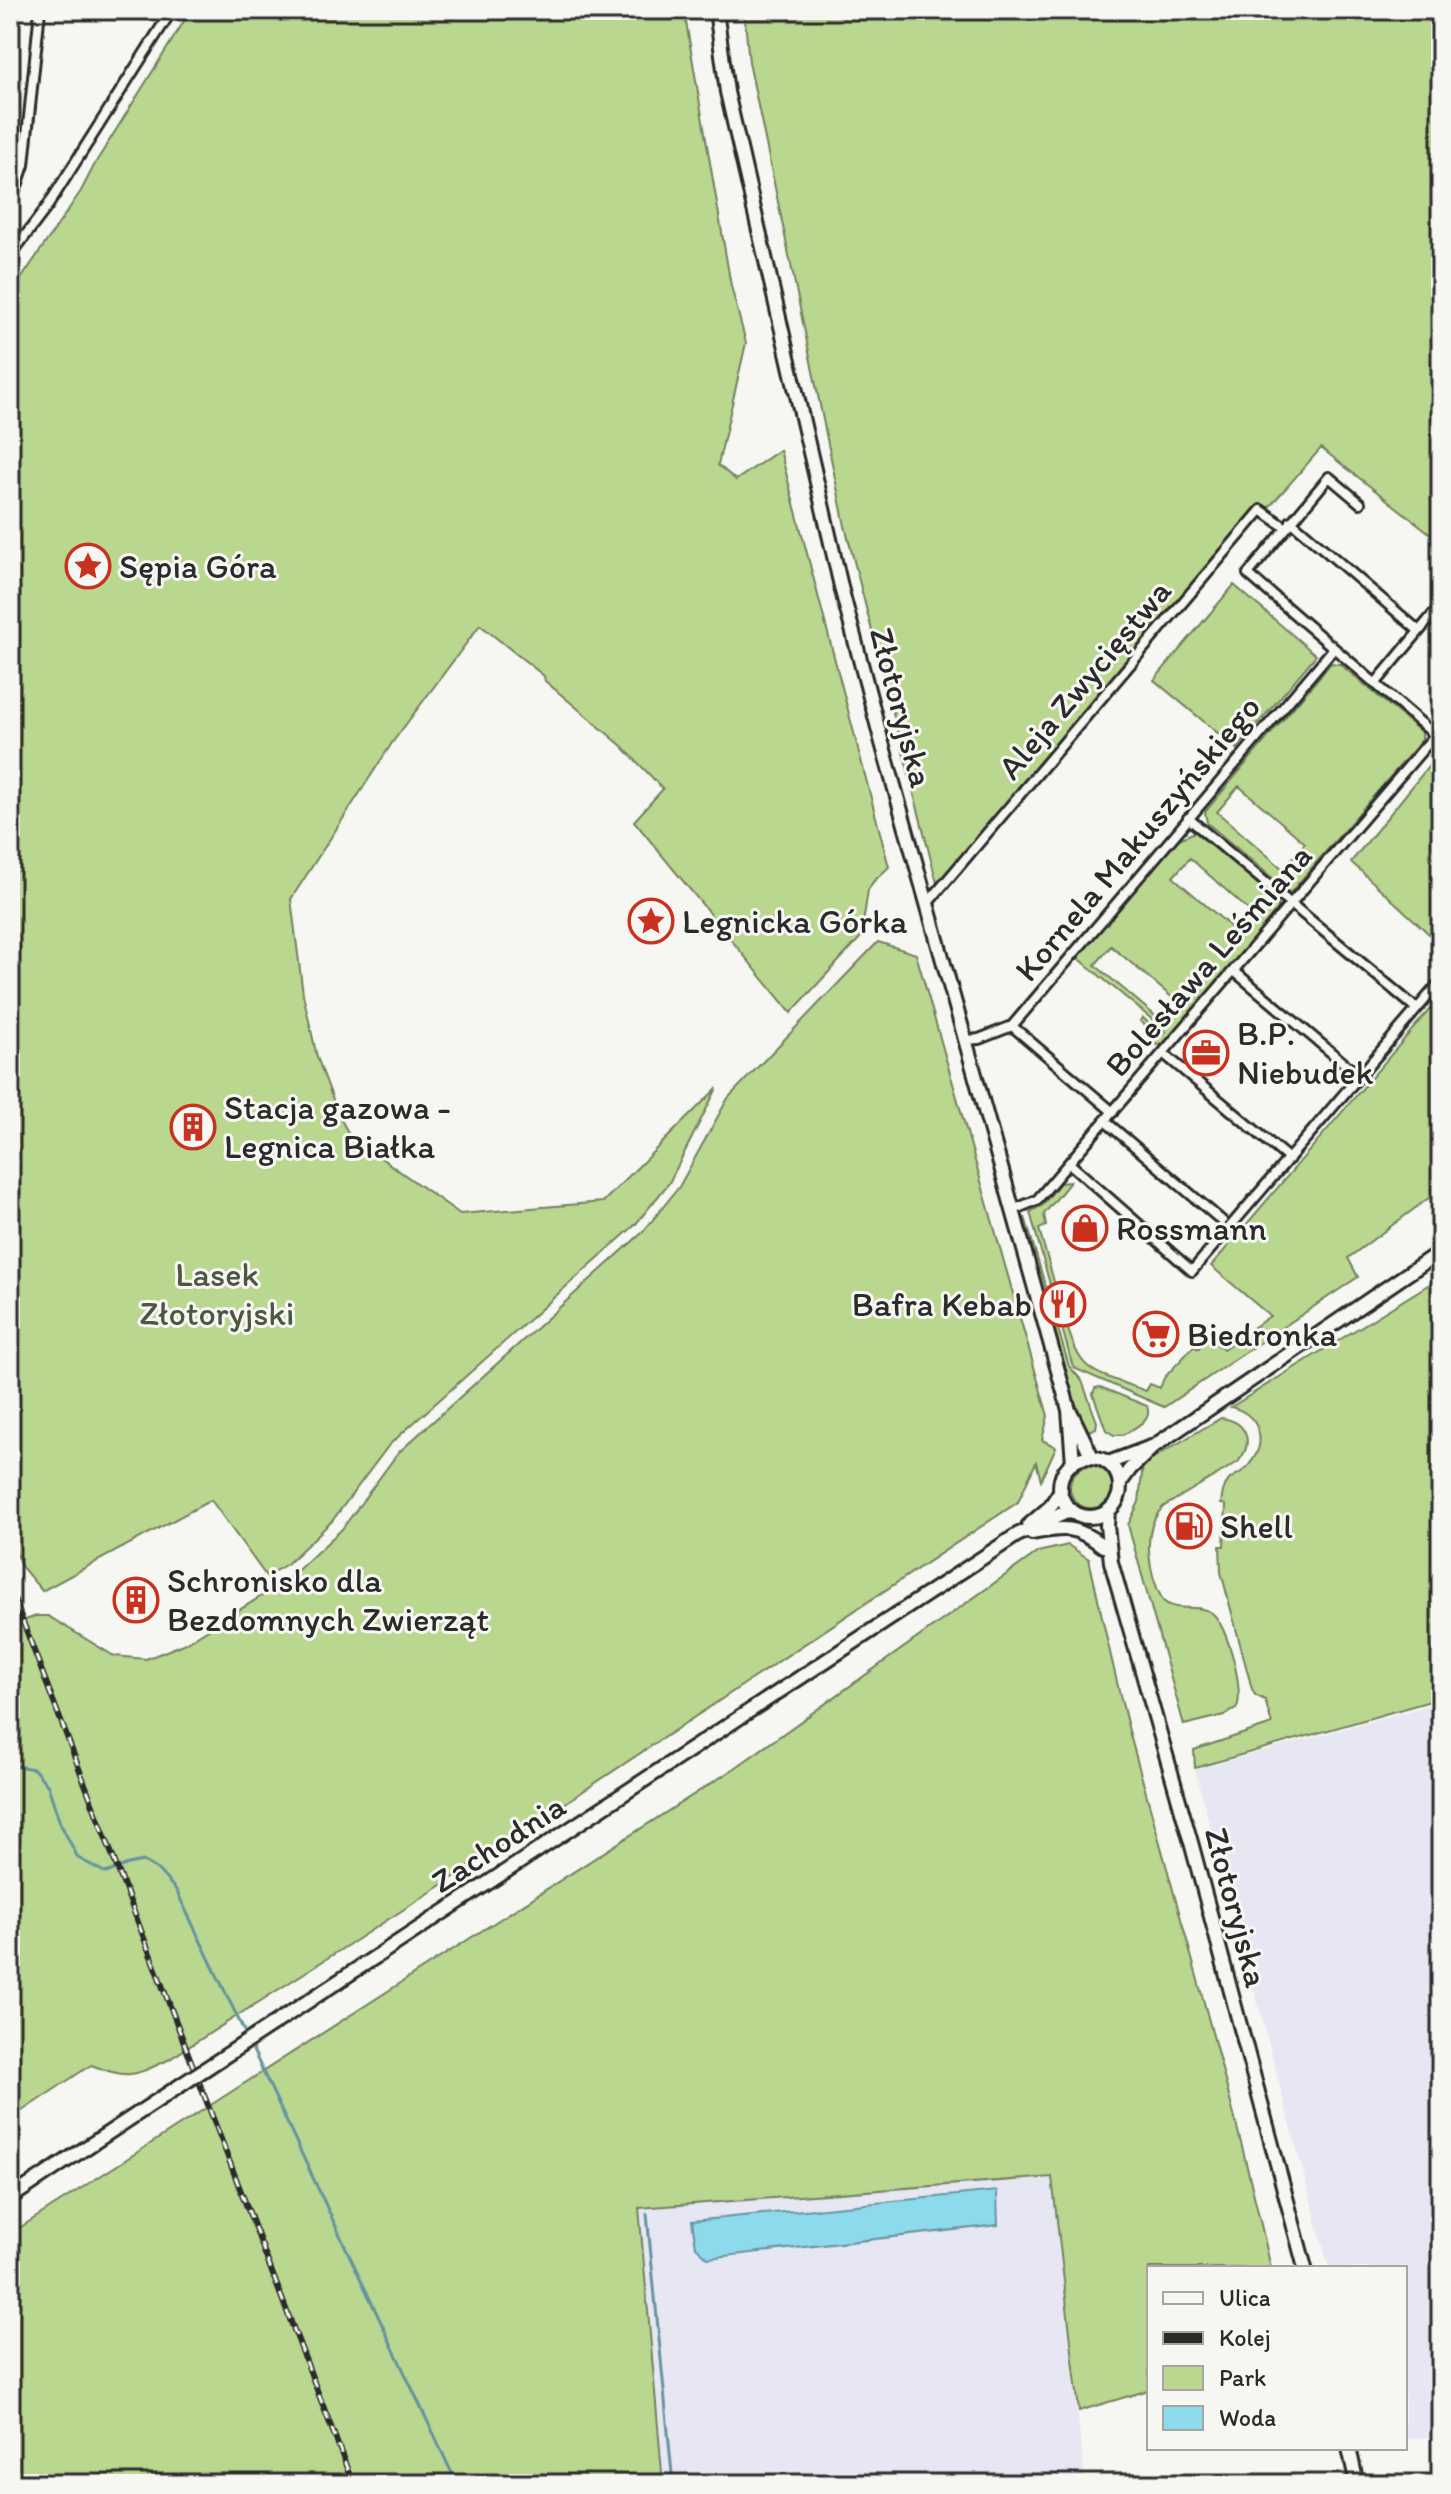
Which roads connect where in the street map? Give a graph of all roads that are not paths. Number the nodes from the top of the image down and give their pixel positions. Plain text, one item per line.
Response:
1 (40, 10) edge
2 (716, 10) edge
3 (168, 12) edge
4 (10, 196) edge
5 (10, 256) edge
6 (1360, 503) dead end
7 (1288, 524) junction
8 (1441, 605) edge
9 (1419, 631) junction
10 (1334, 648) junction
11 (1375, 684) junction
12 (1188, 818) junction
13 (927, 904) junction
14 (1291, 904) junction
15 (1234, 971) junction
16 (1441, 981) edge
17 (1417, 1009) junction
18 (1012, 1026) junction
19 (966, 1040) junction
20 (1163, 1053) junction
21 (1351, 1069) dead end
22 (1113, 1112) junction
23 (1105, 1121) junction
24 (1289, 1159) junction
25 (1069, 1163) junction
26 (1013, 1210) junction
27 (1222, 1221) dead end
28 (1441, 1251) edge
29 (1069, 1410) junction
30 (1154, 1446) junction
31 (1092, 1457) junction
32 (1073, 1463) junction
33 (1108, 1463) junction
34 (1120, 1483) junction
35 (1061, 1490) junction
36 (1071, 1510) junction
37 (1108, 1511) junction
38 (1086, 1517) junction
39 (1017, 1535) junction
40 (1103, 1546) junction
41 (1111, 1562) junction
42 (10, 2198) edge
43 (1304, 2266) edge
44 (1349, 2450) edge
45 (1357, 2484) edge

1 - 4 street
2 - 13 main road, Złotoryjska
3 - 5 street
6 - 7 street
7 - 9 street
7 - 10 street
7 - 13 street, Aleja Zwycięstwa
8 - 9 street
9 - 11 street
10 - 11 street
10 - 12 street, Kornela Makuszyńskiego
11 - 14 street, Bolesława Leśmiana
12 - 14 street
12 - 18 street, Kornela Makuszyńskiego
13 - 19 main road, Złotoryjska
14 - 15 street, Bolesława Leśmiana
14 - 17 street
15 - 20 street, Bolesława Leśmiana
15 - 21 street
16 - 17 street
17 - 24 street
18 - 19 street, Kornela Makuszyńskiego
18 - 22 street
19 - 26 main road, Złotoryjska
20 - 22 street, Bolesława Leśmiana
20 - 24 street
22 - 23 street, Bolesława Leśmiana
23 - 25 street, Bolesława Leśmiana
23 - 27 street
24 - 25 street
25 - 26 street, Bolesława Leśmiana
26 - 29 main road, Złotoryjska
28 - 30 main road
29 - 31 main road, Złotoryjska
29 - 32 main road, Złotoryjska
30 - 33 main road
30 - 34 main road
31 - 32 main road
31 - 33 main road
32 - 35 main road
33 - 34 main road
34 - 37 main road
35 - 36 main road
35 - 39 main road, Zachodnia
36 - 38 main road
36 - 39 main road, Zachodnia
37 - 38 main road
37 - 41 main road, Złotoryjska
38 - 40 main road, Złotoryjska
39 - 40 main road
39 - 42 main road, Zachodnia, bridge
40 - 41 main road, Złotoryjska
41 - 43 main road, Złotoryjska
44 - 45 main road

